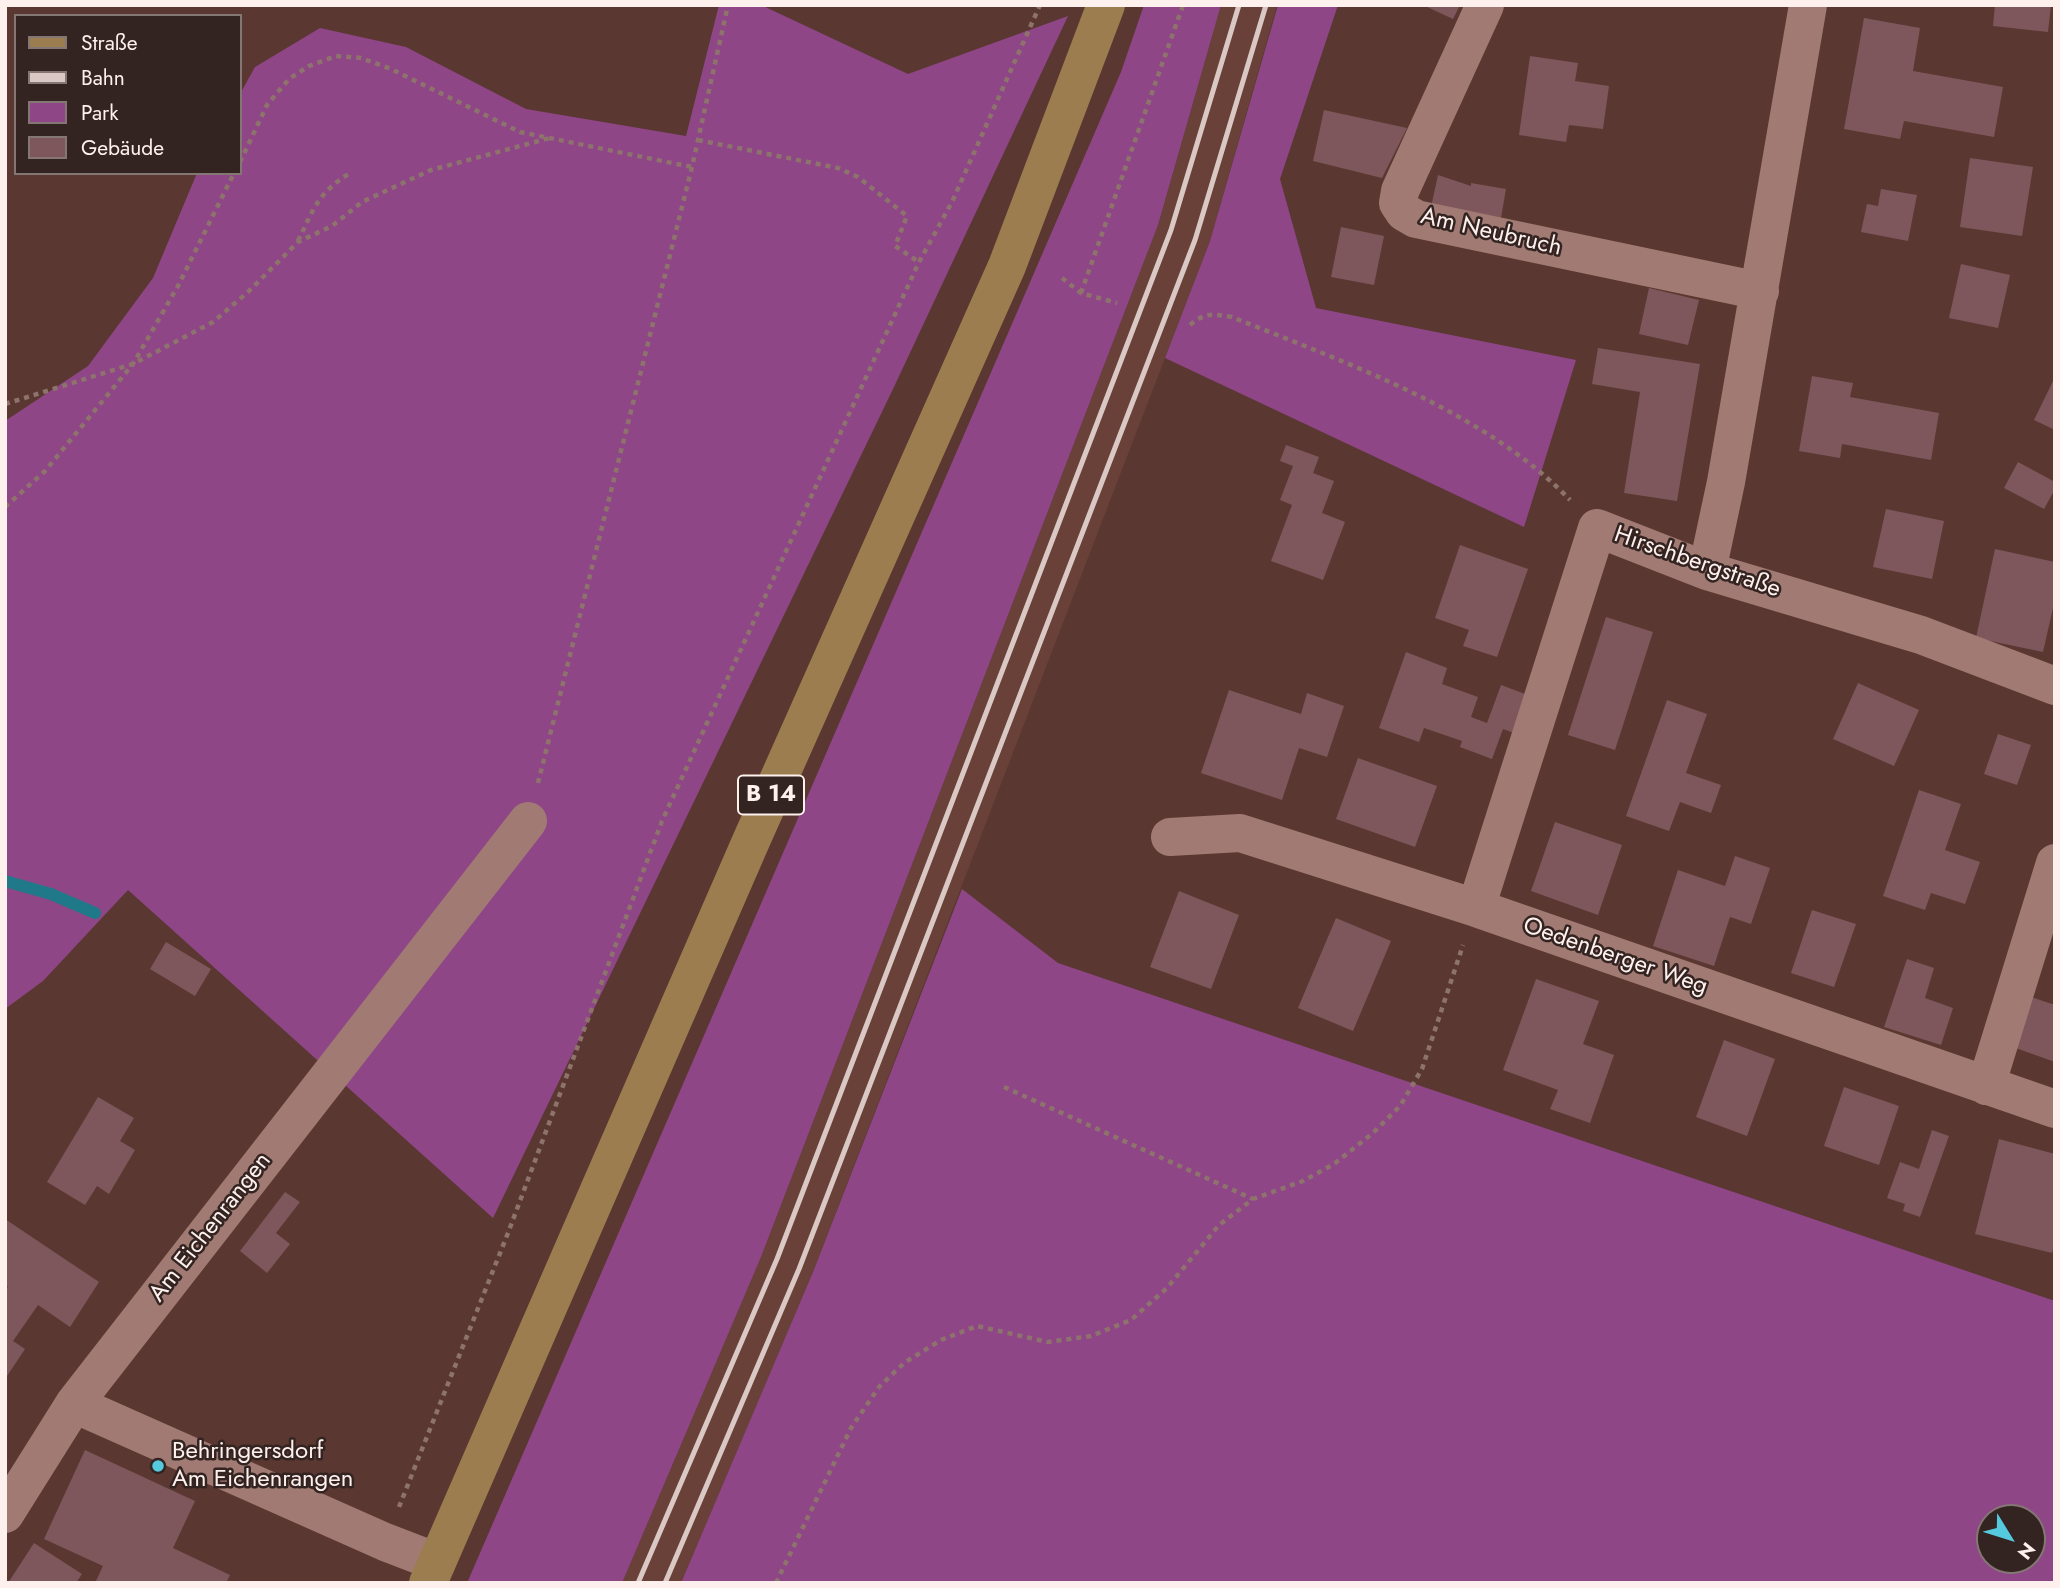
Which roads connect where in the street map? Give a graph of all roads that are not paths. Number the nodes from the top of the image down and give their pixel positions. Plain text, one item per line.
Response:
1 (1106, 5) edge
2 (1485, 5) edge
3 (1808, 5) edge
4 (1760, 291) junction
5 (1707, 571) junction
6 (2055, 686) edge
7 (528, 821) road end
8 (1170, 837) dead end
9 (2055, 863) edge
10 (1476, 908) junction
11 (1986, 1086) junction
12 (2055, 1110) edge
13 (74, 1404) junction
14 (5, 1514) edge
15 (433, 1572) edge

1 - 15 main road, B 14
2 - 4 street, Am Neubruch
3 - 4 street
4 - 5 street
5 - 6 street, Hirschbergstraße
5 - 10 street, Hirschbergstraße
7 - 13 street, Am Eichenrangen
8 - 10 street, Oedenberger Weg
9 - 11 street
10 - 11 street, Oedenberger Weg
11 - 12 street, Oedenberger Weg
13 - 14 street, Am Eichenrangen
13 - 15 street

